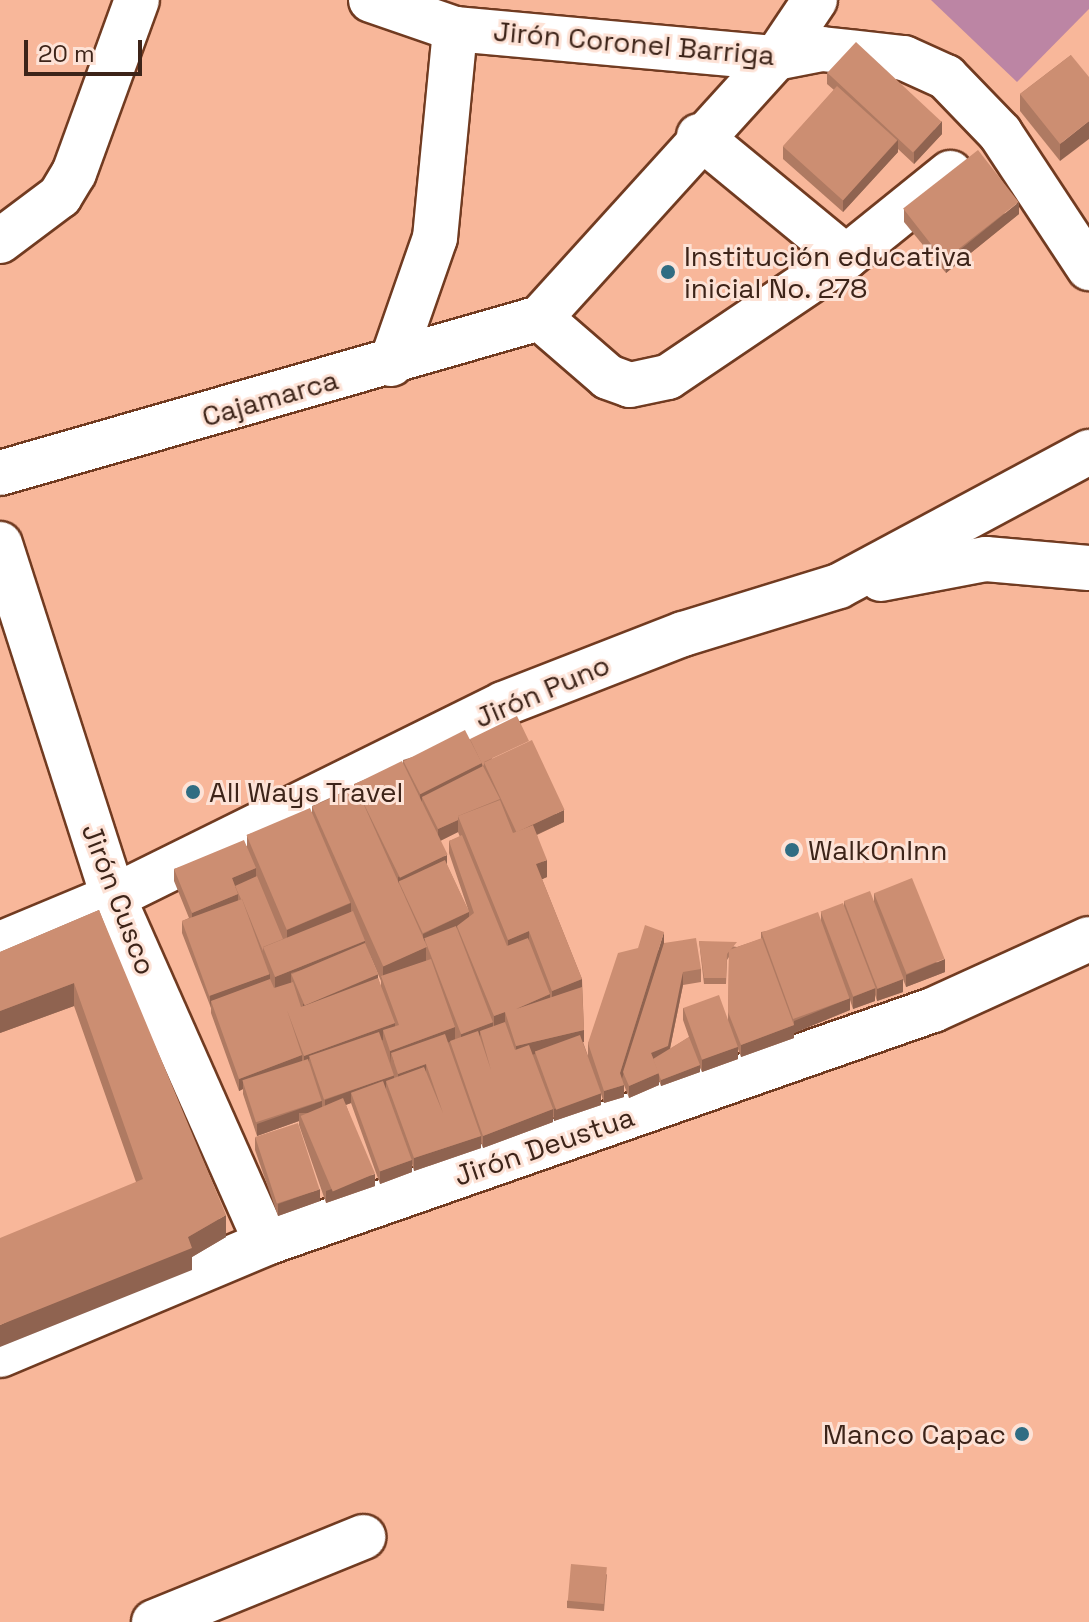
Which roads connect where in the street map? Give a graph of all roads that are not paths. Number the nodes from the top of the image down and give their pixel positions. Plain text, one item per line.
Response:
1 (137, 0) edge
2 (371, 0) edge
3 (815, 0) edge
4 (455, 29) junction
5 (776, 58) junction
6 (1000, 133) junction
7 (699, 136) junction
8 (0, 241) edge
9 (846, 257) junction
10 (1089, 268) edge
11 (540, 318) junction
12 (391, 364) junction
13 (1089, 452) edge
14 (0, 473) edge
15 (0, 544) edge
16 (1089, 568) edge
17 (839, 586) junction
18 (113, 897) junction
19 (1089, 939) edge
20 (0, 944) edge
21 (266, 1243) junction
22 (0, 1355) edge
23 (363, 1537) dead end
24 (154, 1622) edge

1 - 8 street
2 - 4 street, Jirón Coronel Barriga
3 - 5 street
4 - 5 street, Jirón Coronel Barriga
4 - 12 street
5 - 6 street, Jirón Coronel Barriga
5 - 7 street
6 - 9 street
6 - 10 street, Jirón Coronel Barriga
7 - 9 street
7 - 11 street
9 - 11 street
11 - 12 street, Cajamarca
12 - 14 street, Cajamarca
13 - 17 street, Jirón Puno
15 - 18 street, Jirón Cusco
16 - 17 street
17 - 18 street, Jirón Puno
18 - 20 street, Jirón Puno
18 - 21 street, Jirón Cusco
19 - 21 street, Jirón Deustua
21 - 22 street, Jirón Deustua
23 - 24 street

